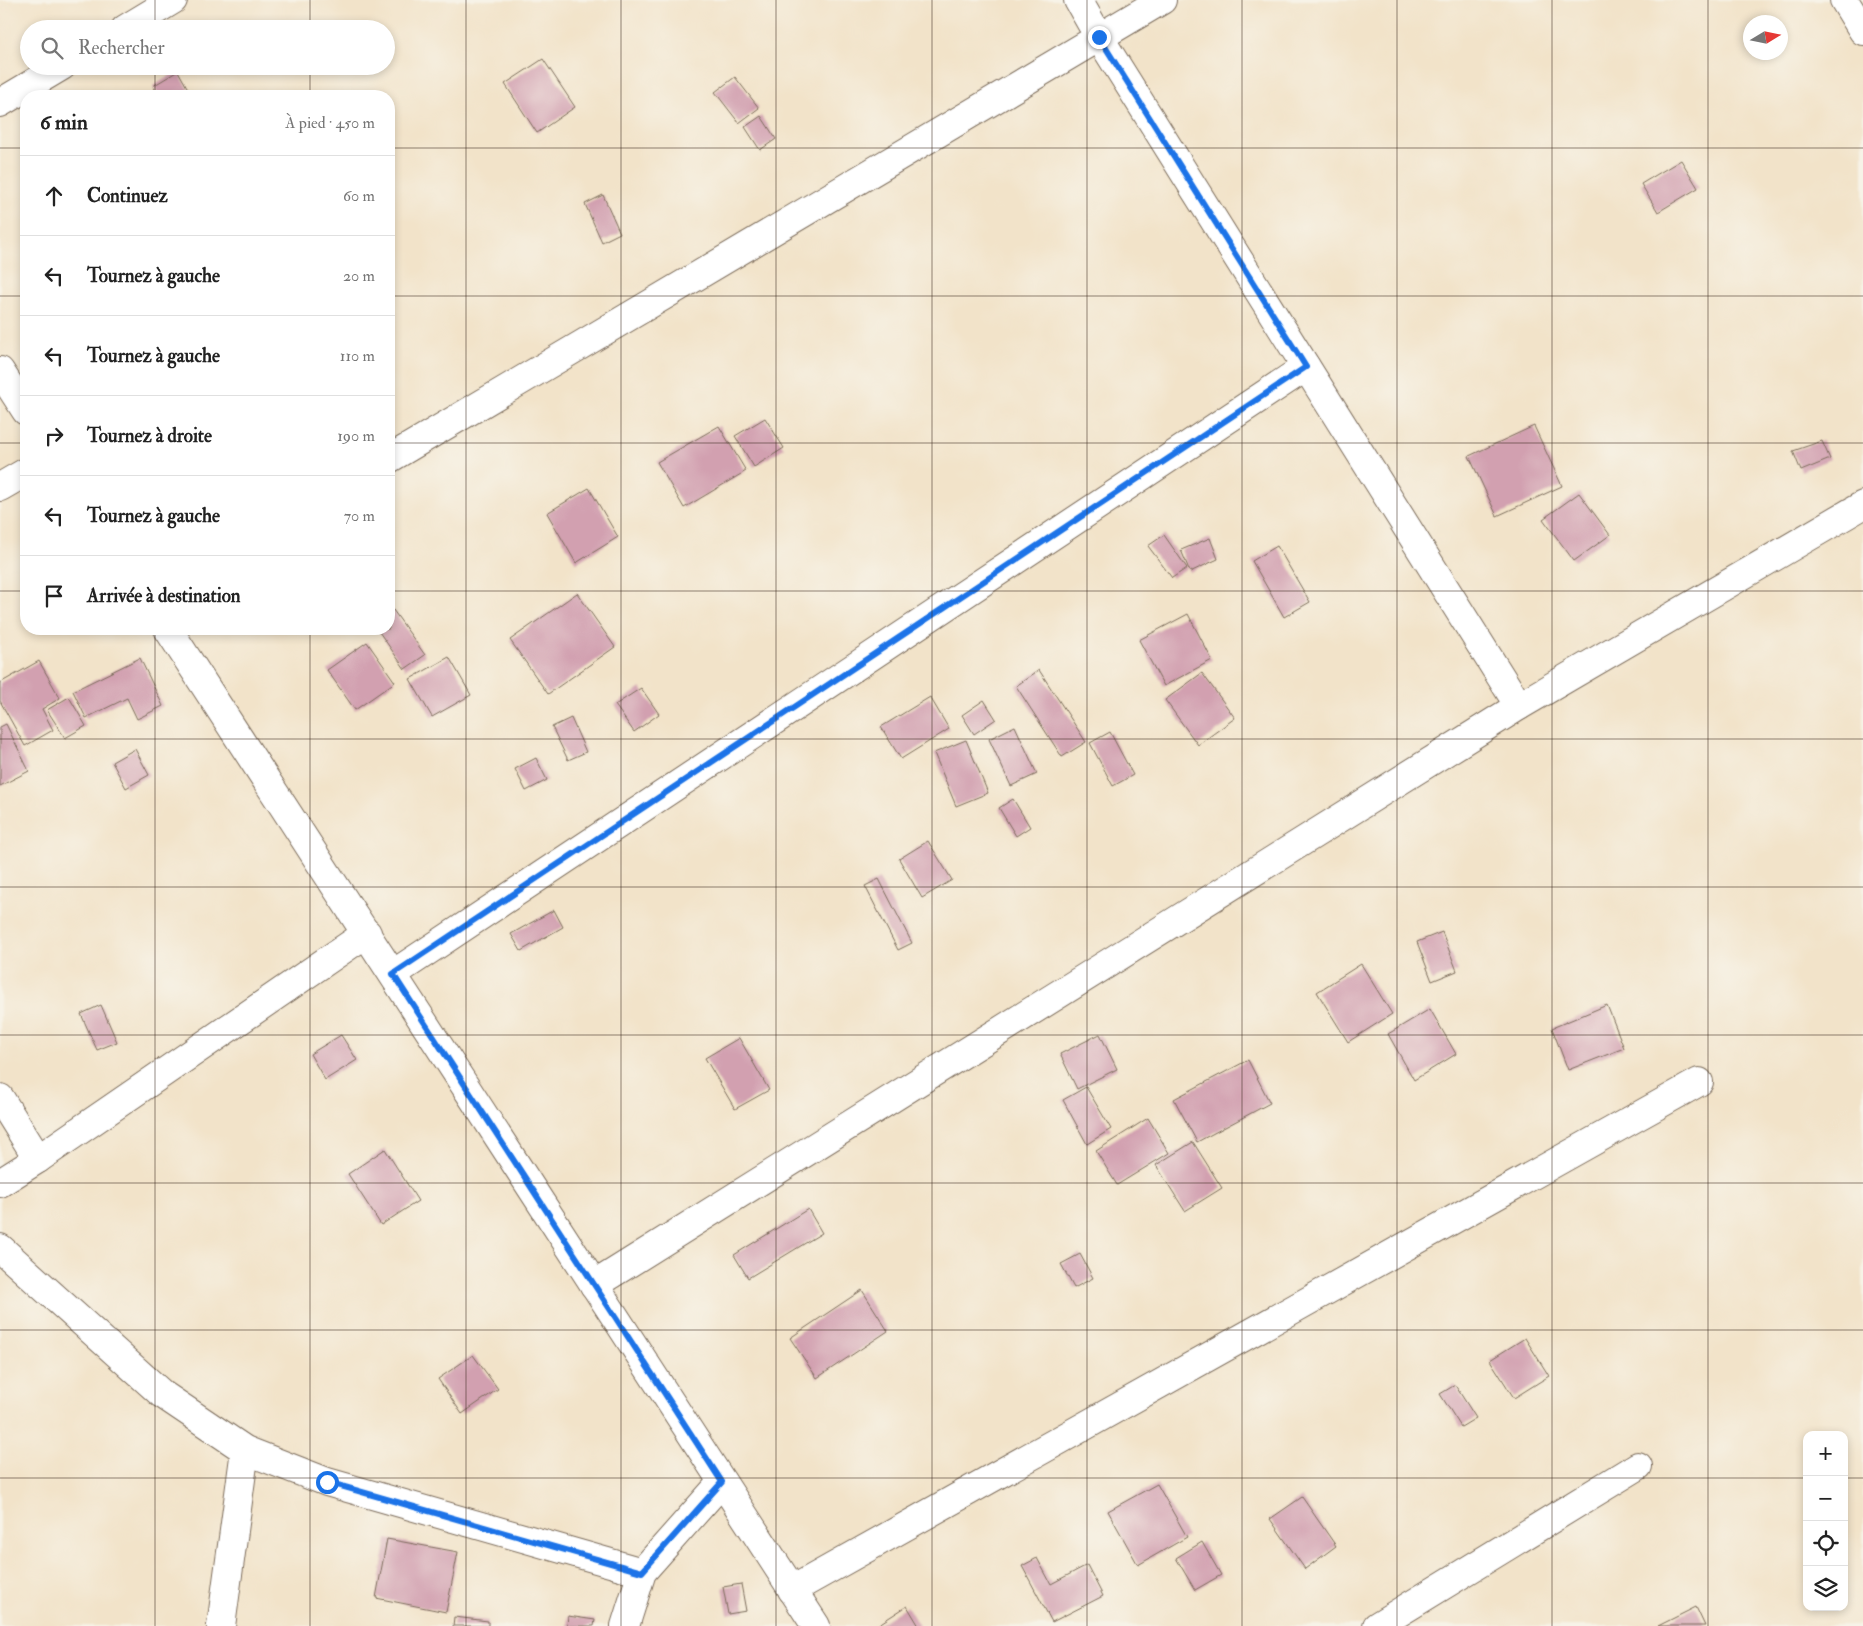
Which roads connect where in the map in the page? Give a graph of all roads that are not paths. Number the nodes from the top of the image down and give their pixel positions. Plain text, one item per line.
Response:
1 (173, 0) edge
2 (1078, 0) edge
3 (1162, 0) edge
4 (1844, 0) edge
5 (140, 20) edge
6 (1863, 31) edge
7 (1099, 37) junction
8 (47, 75) edge
9 (22, 90) edge
10 (20, 91) edge
11 (0, 103) edge
12 (1306, 367) junction
13 (0, 371) edge
14 (20, 402) edge
15 (395, 455) edge
16 (20, 475) edge
17 (0, 487) edge
18 (1863, 505) edge
19 (172, 635) edge
20 (1519, 706) junction
21 (366, 934) junction
22 (393, 974) junction
23 (1699, 1082) dead end
24 (0, 1098) edge
25 (38, 1159) junction
26 (0, 1183) edge
27 (0, 1248) edge
28 (594, 1286) junction
29 (245, 1450) junction
30 (1638, 1466) dead end
31 (722, 1482) junction
32 (642, 1572) junction
33 (792, 1590) junction
34 (221, 1626) edge
35 (625, 1626) edge
36 (816, 1626) edge
37 (1377, 1626) edge

1 - 5 street
2 - 7 street
3 - 7 street
4 - 6 street
7 - 12 street
7 - 15 street
8 - 9 street
10 - 11 street
12 - 20 street
12 - 22 street
13 - 14 street
16 - 17 street
18 - 20 street
19 - 21 street
20 - 28 street
21 - 22 street
21 - 25 street
22 - 28 street
23 - 33 street
24 - 25 street
25 - 26 street
27 - 29 street
28 - 31 street
29 - 32 street
29 - 34 street
30 - 37 street
31 - 32 street
31 - 33 street
32 - 35 street
33 - 36 street

